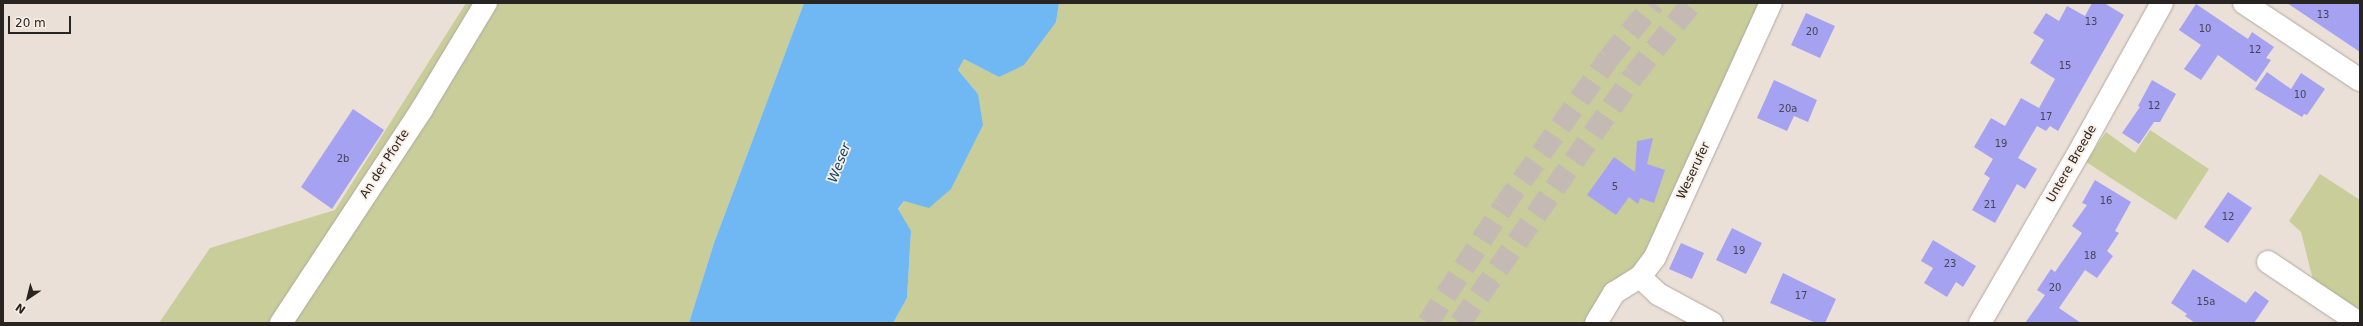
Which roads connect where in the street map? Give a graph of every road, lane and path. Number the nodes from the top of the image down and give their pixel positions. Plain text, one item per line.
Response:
1 (486, 3) edge
2 (1771, 3) edge
3 (2162, 3) edge
4 (2244, 3) edge
5 (2360, 80) edge
6 (2268, 262) dead end
7 (1640, 278) junction
8 (281, 323) edge
9 (1596, 323) edge
10 (1712, 323) edge
11 (1980, 323) edge
12 (2358, 323) edge

1 - 8 street, An der Pforte
2 - 7 street, Weserufer
3 - 11 street, Untere Breede
4 - 5 street
6 - 12 street
7 - 9 street, Weserufer
7 - 10 street

